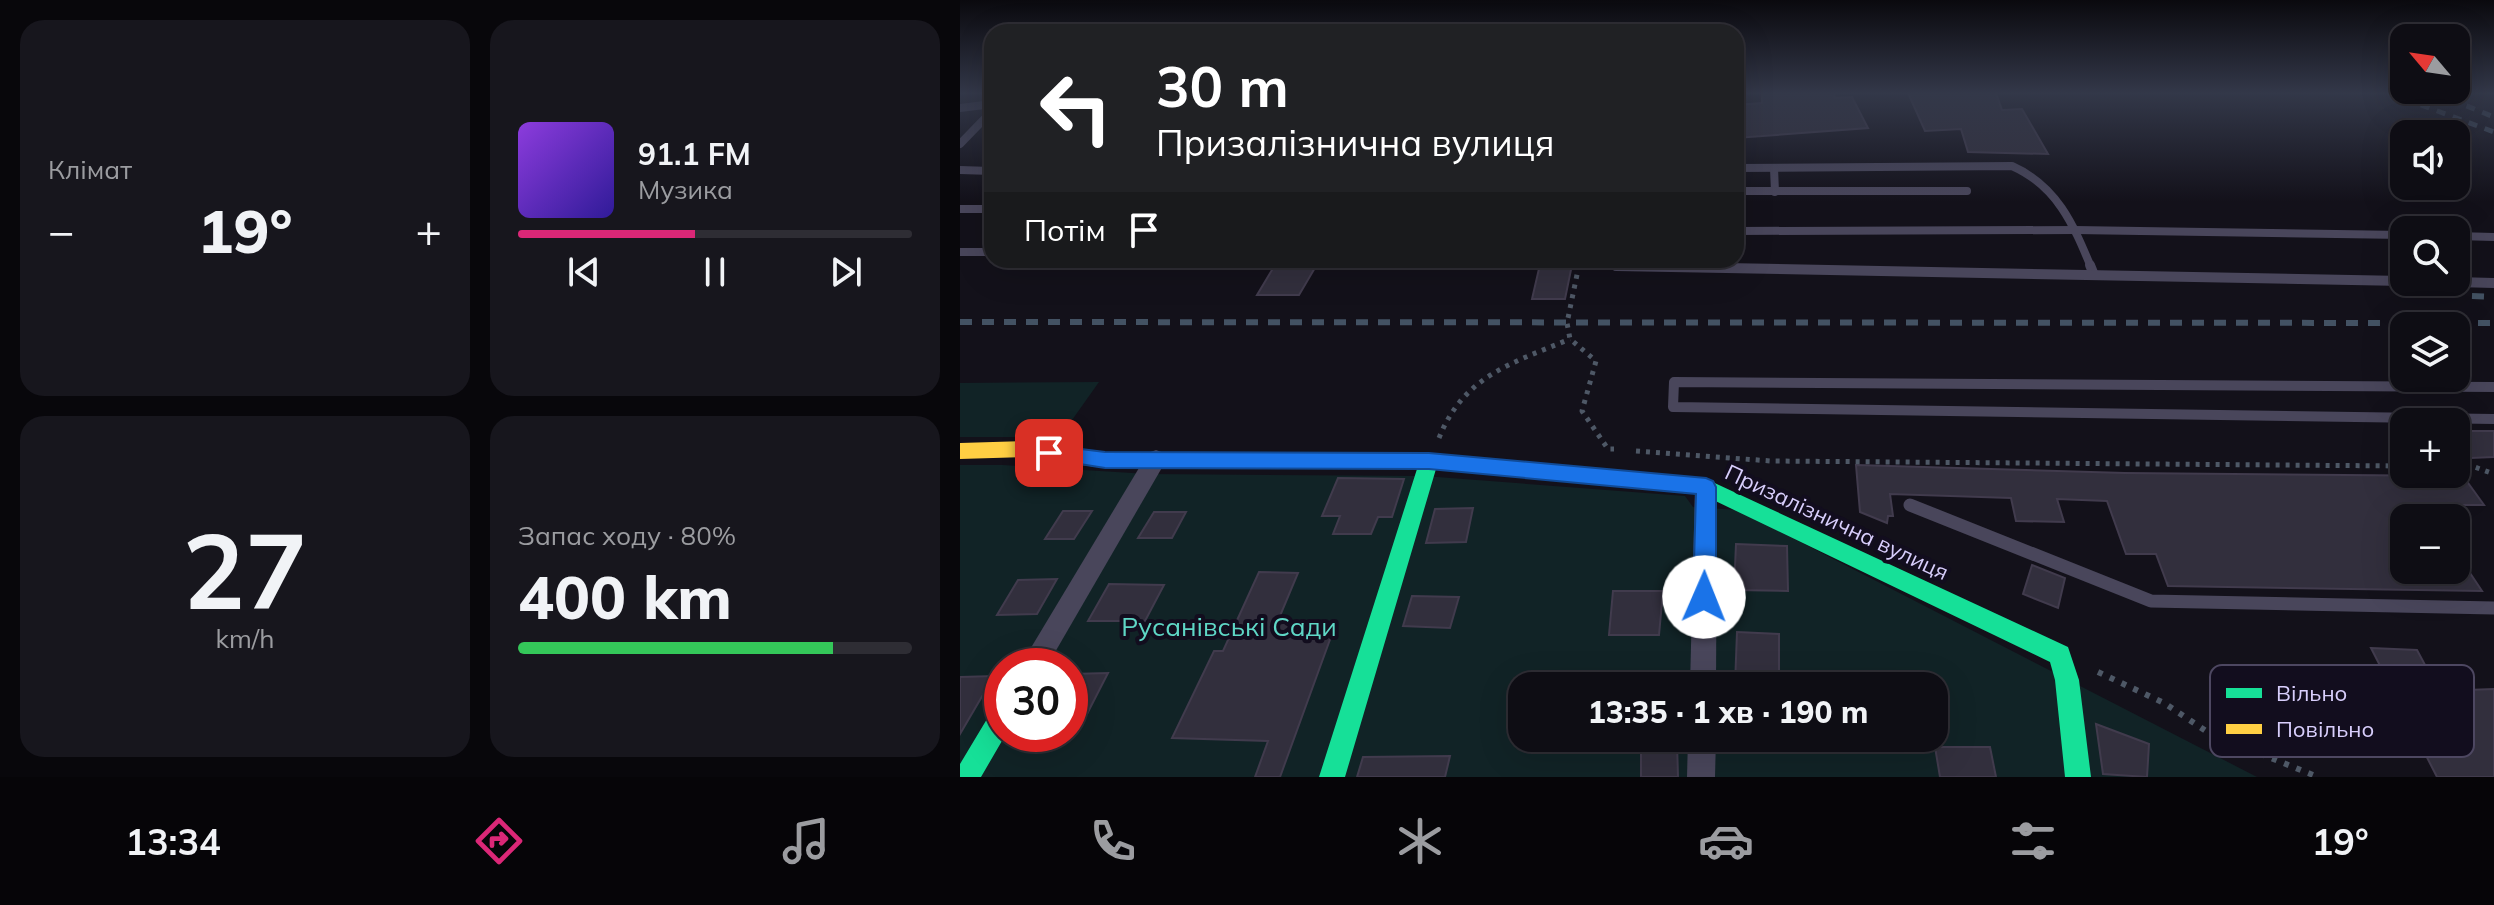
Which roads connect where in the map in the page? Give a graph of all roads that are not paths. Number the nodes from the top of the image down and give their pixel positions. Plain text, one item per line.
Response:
1 (974, 129) edge
2 (960, 144) edge
3 (1744, 168) edge
4 (1774, 168) junction
5 (960, 170) edge
6 (984, 171) edge
7 (1744, 191) edge
8 (1967, 191) dead end
9 (1775, 192) junction
10 (960, 209) edge
11 (984, 209) edge
12 (2075, 230) junction
13 (1744, 231) edge
14 (2390, 235) edge
15 (2470, 236) edge
16 (2494, 237) edge
17 (960, 252) edge
18 (984, 252) edge
19 (1722, 268) edge
20 (2094, 275) junction
21 (2390, 281) edge
22 (2470, 282) edge
23 (2494, 283) edge
24 (2494, 387) edge
25 (2494, 419) edge
26 (960, 451) edge
27 (1156, 459) junction
28 (1429, 461) junction
29 (1706, 487) junction
30 (1910, 505) dead end
31 (2494, 608) edge
32 (1044, 648) edge
33 (1703, 672) edge
34 (984, 748) edge
35 (1702, 752) edge
36 (967, 777) edge
37 (1332, 777) edge
38 (1701, 777) edge
39 (2078, 777) edge

1 - 2 lane
3 - 4 lane
4 - 9 lane
4 - 12 lane
5 - 6 lane
7 - 9 lane
8 - 9 lane
10 - 11 lane
12 - 13 lane
12 - 14 lane
12 - 20 lane
15 - 16 lane
17 - 18 lane
19 - 20 lane
20 - 21 lane
22 - 23 lane
24 - 25 lane
26 - 27 street, Призалізнична вулиця
27 - 28 street, Призалізнична вулиця
27 - 32 street
28 - 29 street, Призалізнична вулиця
28 - 37 street
29 - 33 street
29 - 39 street, Призалізнична вулиця
30 - 31 lane
34 - 36 street
35 - 38 street

